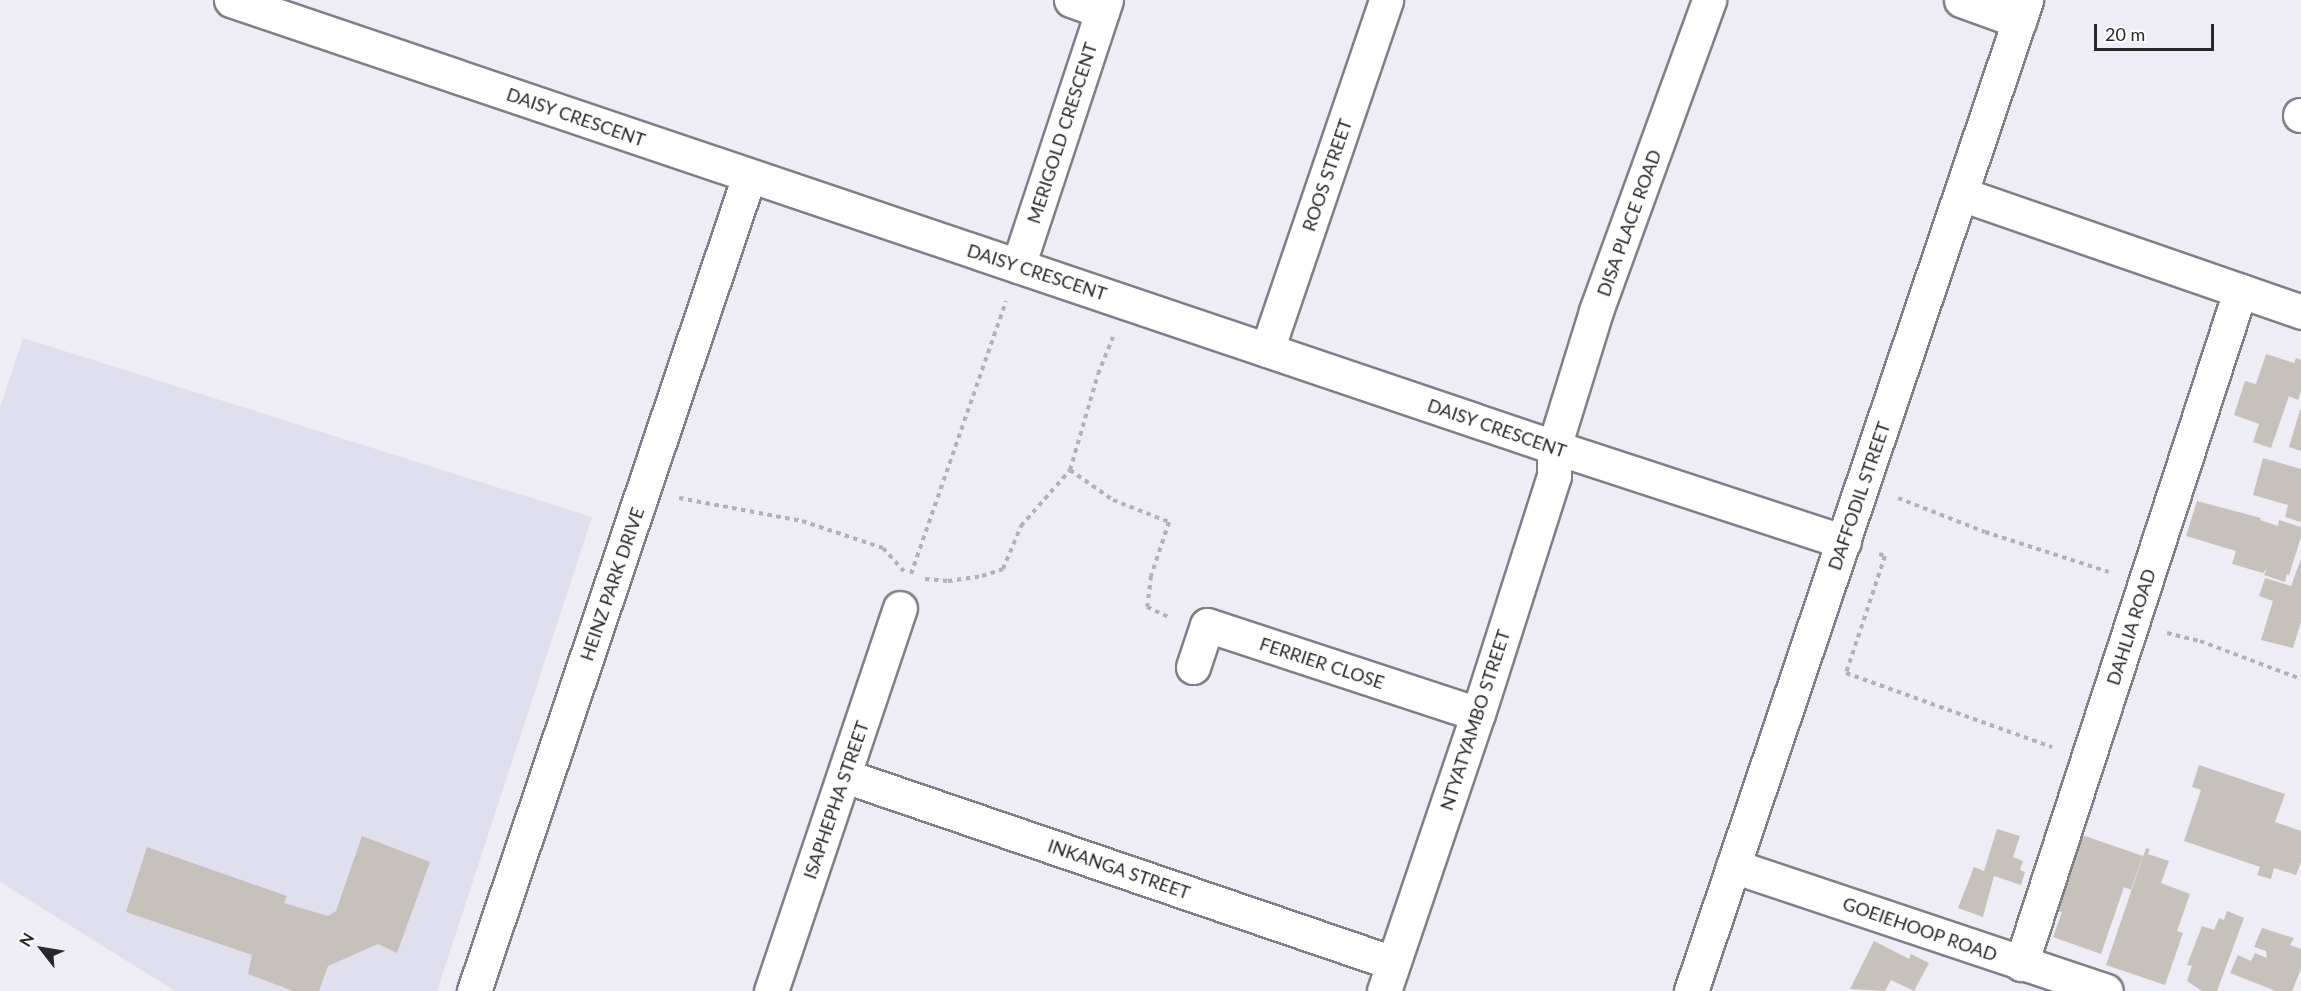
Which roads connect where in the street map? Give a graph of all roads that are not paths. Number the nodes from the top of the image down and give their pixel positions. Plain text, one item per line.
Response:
1 (1071, 0) edge
2 (1386, 0) edge
3 (1709, 0) edge
4 (1961, 0) edge
5 (252, 3) edge
6 (1104, 5) edge
7 (2023, 10) edge
8 (749, 176) junction
9 (1961, 194) junction
10 (1018, 266) junction
11 (2240, 291) junction
12 (2301, 312) edge
13 (1267, 350) junction
14 (1554, 447) junction
15 (1844, 542) junction
16 (905, 593) road end
17 (1193, 667) dead end
18 (1478, 714) junction
19 (845, 776) junction
20 (1733, 866) junction
21 (2021, 964) junction
22 (1388, 977) edge
23 (474, 991) edge
24 (771, 991) edge
25 (1691, 991) edge
26 (2106, 991) edge

1 - 6 street
2 - 13 street, ROOS STREET
3 - 14 street, DISA PLACE ROAD
4 - 7 street
5 - 8 street, DAISY CRESCENT
6 - 10 street, MERIGOLD CRESCENT
7 - 9 street, DAFFODIL STREET
8 - 10 street, DAISY CRESCENT
8 - 23 street, HEINZ PARK DRIVE
9 - 11 street
9 - 15 street, DAFFODIL STREET
10 - 13 street, DAISY CRESCENT
11 - 12 street
11 - 21 street, DAHLIA ROAD
13 - 14 street, DAISY CRESCENT
14 - 15 street, DAISY CRESCENT
14 - 18 street, NTYATYAMBO STREET
15 - 20 street, DAFFODIL STREET
16 - 19 street, ISAPHEPHA STREET
17 - 18 street, FERRIER CLOSE
18 - 22 street, NTYATYAMBO STREET
19 - 22 street, INKANGA STREET
19 - 24 street, ISAPHEPHA STREET
20 - 21 street, GOEIEHOOP ROAD
20 - 25 street, DAFFODIL STREET
21 - 26 street, GOEIEHOOP ROAD

